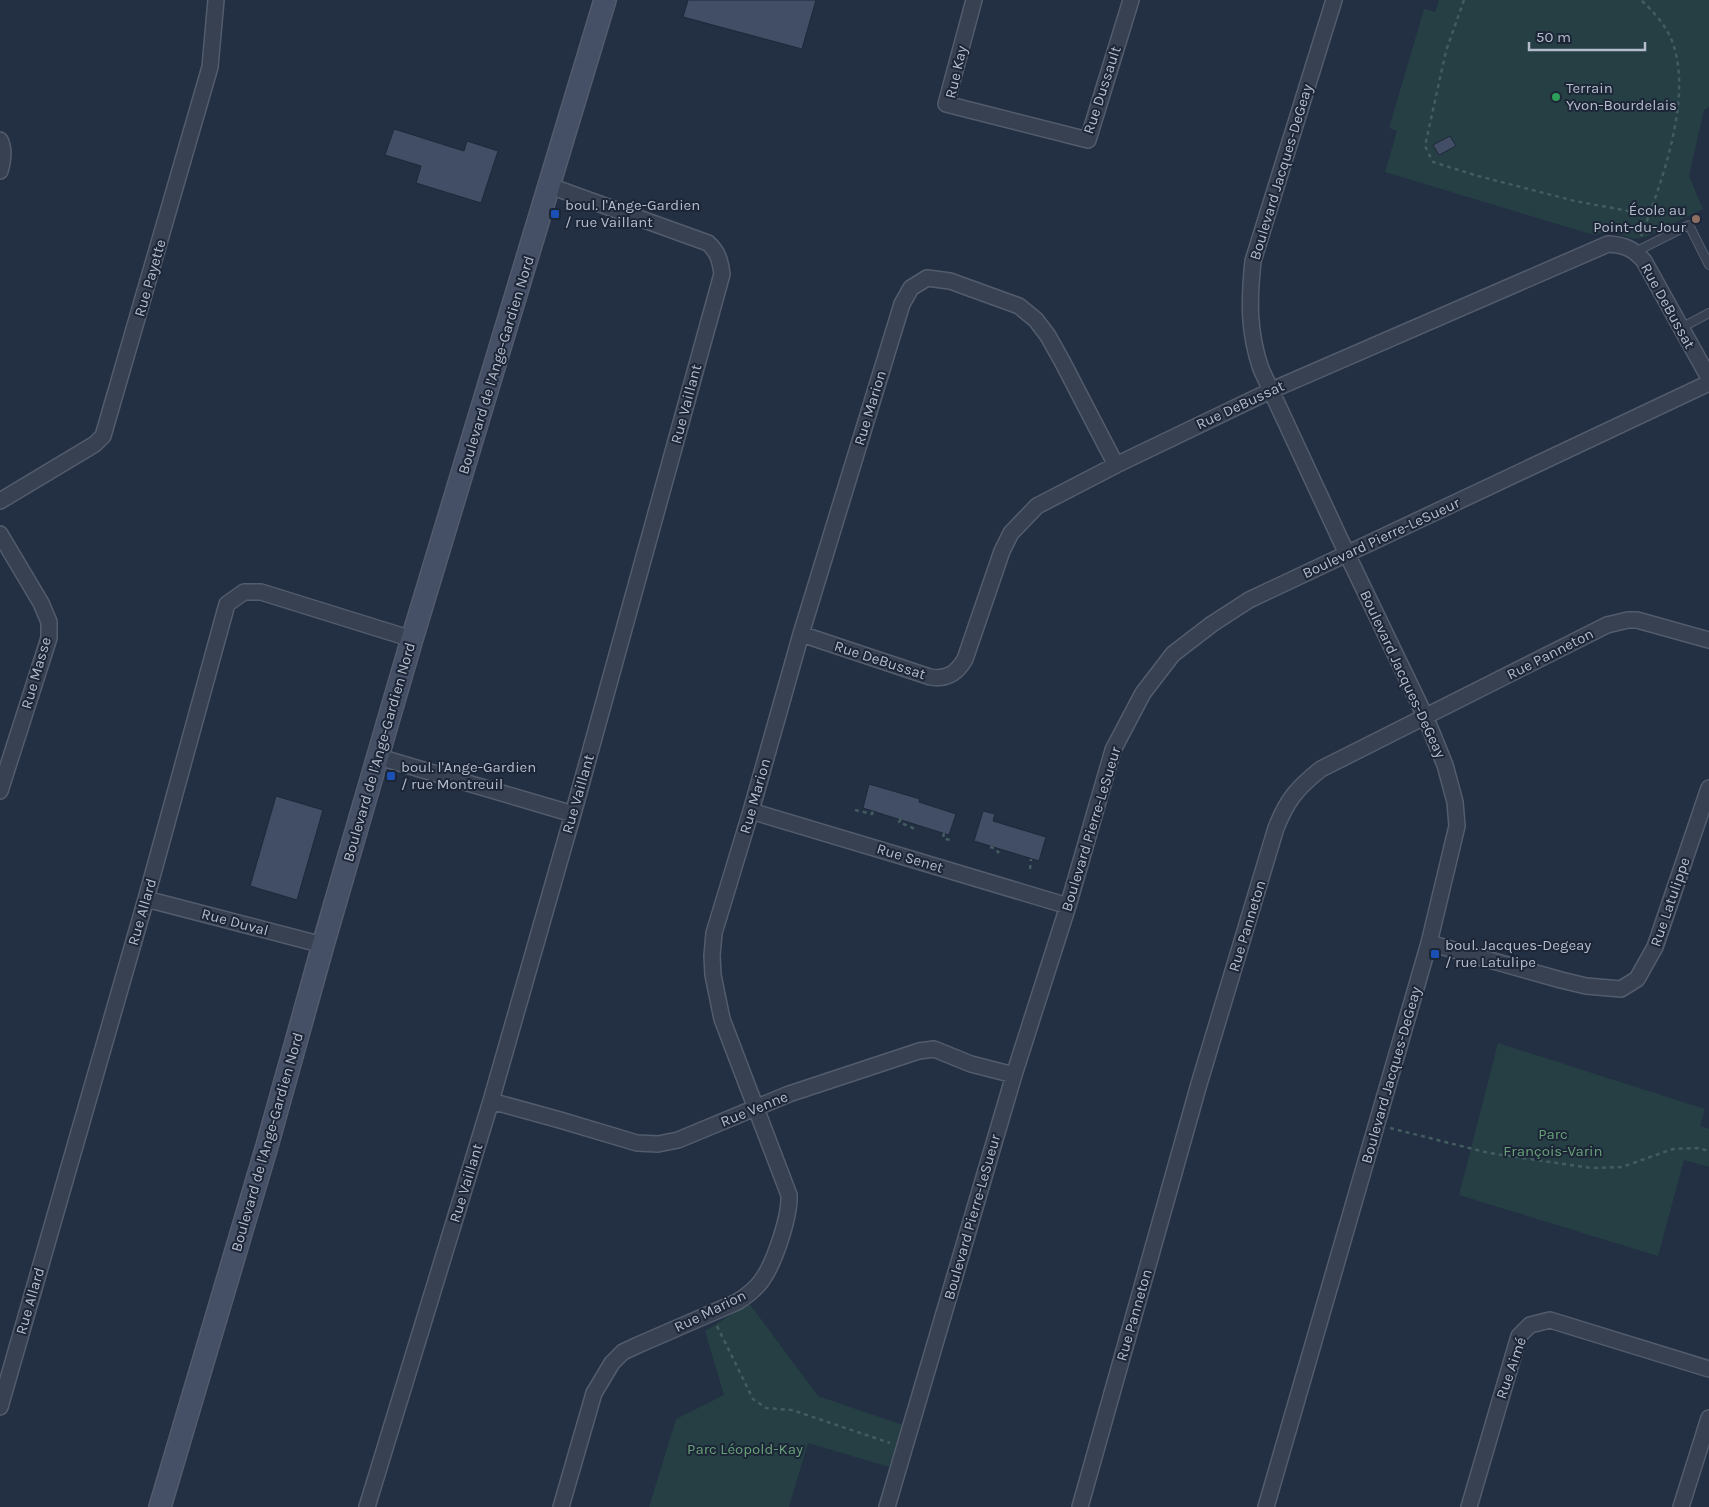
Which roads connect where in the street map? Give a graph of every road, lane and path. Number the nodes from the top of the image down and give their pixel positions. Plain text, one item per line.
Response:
1 (216, 0) edge
2 (605, 0) edge
3 (974, 0) edge
4 (1131, 0) edge
5 (1334, 0) edge
6 (1464, 0) edge
7 (1641, 0) edge
8 (1017, 122) joint
9 (0, 140) edge
10 (0, 171) edge
11 (550, 186) junction
12 (1649, 215) junction
13 (1635, 252) junction
14 (1709, 265) edge
15 (1709, 313) edge
16 (1681, 328) junction
17 (1709, 378) edge
18 (1709, 383) edge
19 (1272, 390) junction
20 (1116, 465) junction
21 (0, 500) edge
22 (0, 534) edge
23 (1347, 554) junction
24 (801, 634) junction
25 (412, 639) junction
26 (1709, 640) edge
27 (1425, 716) junction
28 (379, 757) junction
29 (1709, 788) edge
30 (0, 792) edge
31 (855, 810) dead end
32 (751, 811) junction
33 (873, 811) dead end
34 (572, 814) junction
35 (901, 819) dead end
36 (915, 829) dead end
37 (944, 833) dead end
38 (953, 841) dead end
39 (990, 847) dead end
40 (999, 853) dead end
41 (1031, 859) dead end
42 (1030, 869) dead end
43 (146, 899) junction
44 (1068, 906) junction
45 (1429, 943) junction
46 (323, 945) junction
47 (1014, 1075) junction
48 (491, 1101) junction
49 (756, 1107) junction
50 (1377, 1125) junction
51 (1709, 1151) edge
52 (710, 1314) junction
53 (1709, 1369) edge
54 (0, 1407) edge
55 (1709, 1418) edge
56 (904, 1448) junction
57 (160, 1507) edge
58 (367, 1507) edge
59 (561, 1507) edge
60 (887, 1507) edge
61 (1080, 1507) edge
62 (1266, 1507) edge
63 (1469, 1507) edge
64 (1681, 1507) edge

1 - 21 street, Rue Payette
2 - 11 main road, Boulevard de l'Ange-Gardien Nord
3 - 8 street, Rue Kay
4 - 8 street, Rue Dussault
5 - 19 street, Boulevard Jacques-DeGeay
6 - 12 path
7 - 12 path
9 - 10 street
11 - 25 main road, Boulevard de l'Ange-Gardien Nord
11 - 34 street, Rue Vaillant
12 - 13 path
13 - 14 lane
13 - 16 street, Rue DeBussat
13 - 19 street, Rue DeBussat
15 - 16 lane
16 - 17 street, Rue DeBussat
18 - 23 street, Boulevard Pierre-LeSueur
19 - 20 street, Rue DeBussat
19 - 23 street, Boulevard Jacques-DeGeay
20 - 24 street, Rue DeBussat
20 - 24 street, Rue Marion
22 - 30 street, Rue Masse
23 - 27 street, Boulevard Jacques-DeGeay
23 - 44 street, Boulevard Pierre-LeSueur
24 - 32 street, Rue Marion
25 - 28 main road, Boulevard de l'Ange-Gardien Nord
25 - 43 street, Rue Allard
26 - 27 street, Rue Panneton
27 - 45 street, Boulevard Jacques-DeGeay
27 - 61 street, Rue Panneton
28 - 34 street
28 - 46 main road, Boulevard de l'Ange-Gardien Nord
29 - 45 street, Rue Latulippe
31 - 33 path
32 - 44 street, Rue Senet
32 - 49 street, Rue Marion
34 - 48 street, Rue Vaillant
35 - 36 path
37 - 38 path
39 - 40 path
41 - 42 path
43 - 46 street, Rue Duval
43 - 54 street, Rue Allard
44 - 47 street, Boulevard Pierre-LeSueur
45 - 50 street, Boulevard Jacques-DeGeay
46 - 57 main road, Boulevard de l'Ange-Gardien Nord
47 - 49 street, Rue Venne
47 - 56 street, Boulevard Pierre-LeSueur
48 - 49 street, Rue Venne
48 - 58 street, Rue Vaillant
49 - 52 street, Rue Marion
50 - 51 path
50 - 62 street, Boulevard Jacques-DeGeay
52 - 56 path
52 - 59 street, Rue Marion
53 - 63 street, Rue Aimé
55 - 64 street
56 - 60 street, Boulevard Pierre-LeSueur

